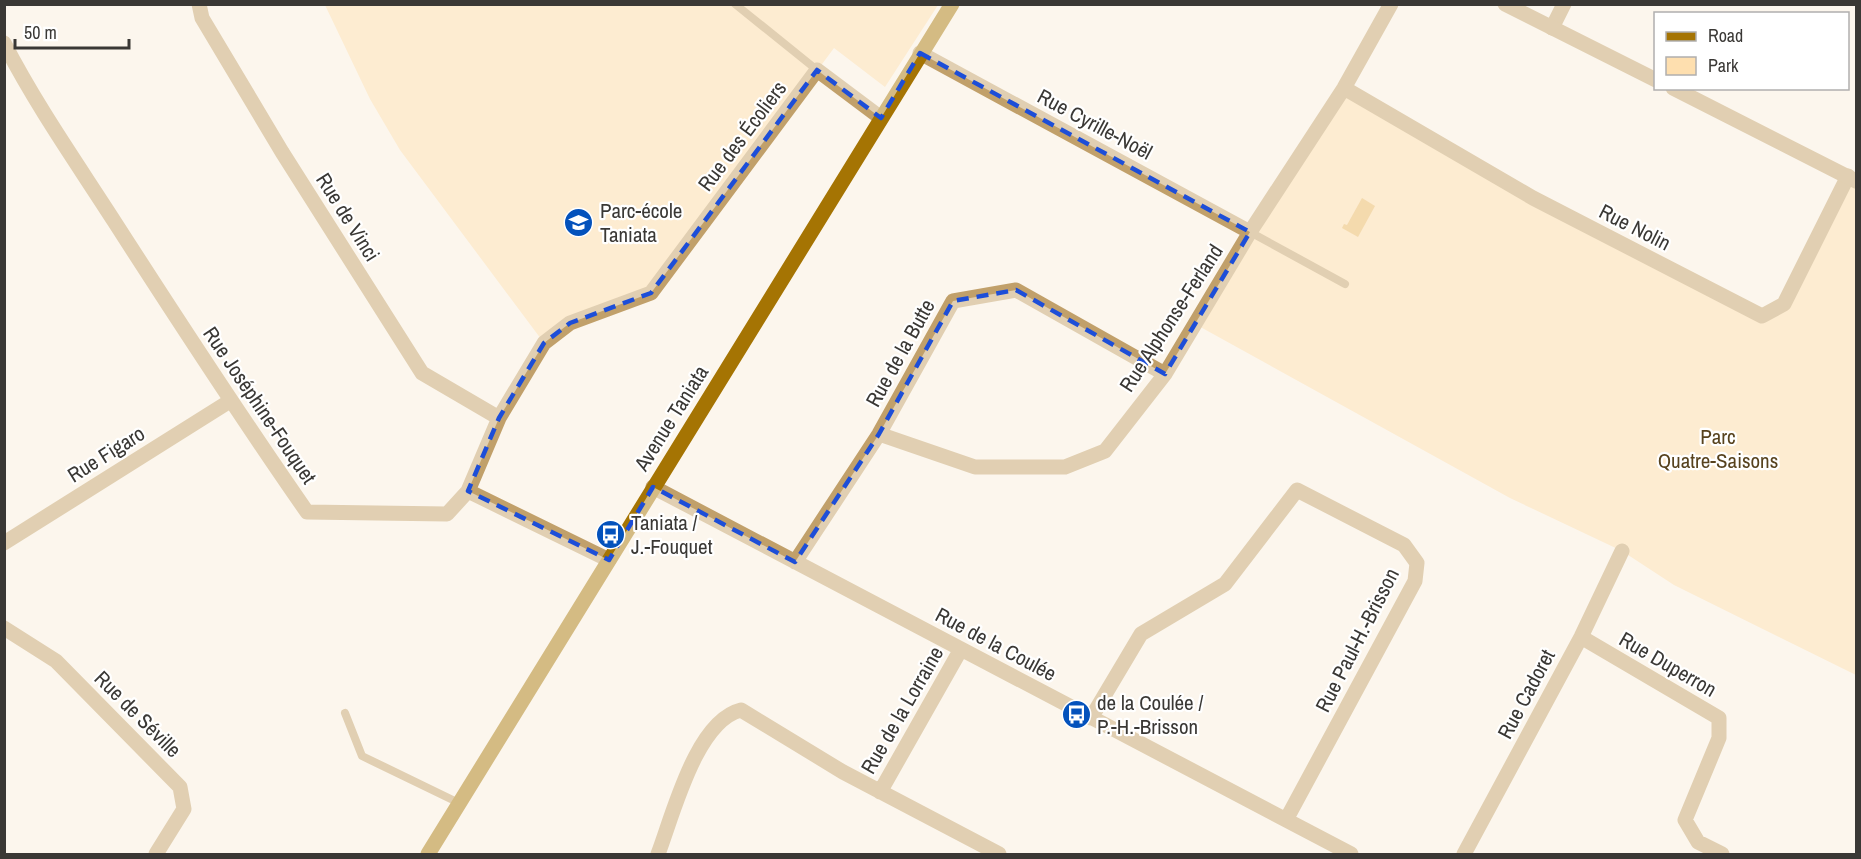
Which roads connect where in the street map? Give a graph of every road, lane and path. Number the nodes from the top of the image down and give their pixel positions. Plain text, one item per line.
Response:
1 (200, 4) edge
2 (735, 4) edge
3 (952, 4) edge
4 (1391, 4) edge
5 (1505, 4) edge
6 (1564, 4) edge
7 (1552, 28) junction
8 (4, 43) edge
9 (920, 53) junction
10 (817, 70) junction
11 (1654, 79) edge
12 (1344, 88) junction
13 (1677, 90) edge
14 (881, 118) junction
15 (1852, 178) edge
16 (1250, 232) junction
17 (1344, 284) dead end
18 (1165, 374) junction
19 (230, 401) junction
20 (499, 418) junction
21 (879, 434) junction
22 (653, 487) junction
23 (468, 491) junction
24 (4, 543) edge
25 (1622, 551) dead end
26 (609, 560) junction
27 (795, 562) junction
28 (4, 628) edge
29 (1581, 637) junction
30 (961, 649) junction
31 (345, 713) dead end
32 (1091, 718) junction
33 (880, 792) junction
34 (459, 803) junction
35 (1286, 820) junction
36 (156, 855) edge
37 (428, 855) edge
38 (658, 855) edge
39 (999, 855) edge
40 (1351, 855) edge
41 (1464, 855) edge
42 (1722, 855) edge

1 - 20 street, Rue de Vinci
2 - 10 lane
3 - 9 main road, Avenue Taniata
4 - 12 street, Rue Alphonse-Ferland
5 - 7 street
6 - 7 street
7 - 11 street
8 - 19 street, Rue Joséphine-Fouquet
9 - 14 main road, Avenue Taniata
9 - 16 street, Rue Cyrille-Noël
10 - 14 street
10 - 20 street, Rue des Écoliers
12 - 15 street, Rue Nolin
12 - 16 street, Rue Alphonse-Ferland
13 - 15 street
14 - 22 main road, Avenue Taniata
16 - 17 lane
16 - 18 street, Rue Alphonse-Ferland
18 - 21 street, Rue Alphonse-Ferland
18 - 21 street, Rue de la Butte
19 - 23 street, Rue Joséphine-Fouquet
19 - 24 street, Rue Figaro
20 - 23 street, Rue des Écoliers
21 - 27 street, Rue de la Butte
22 - 26 main road, Avenue Taniata
22 - 27 street, Rue de la Coulée
23 - 26 street
25 - 29 street, Rue Cadoret
26 - 34 main road, Avenue Taniata
27 - 30 street, Rue de la Coulée
28 - 36 street, Rue de Séville
29 - 41 street, Rue Cadoret
29 - 42 street, Rue Duperron
30 - 32 street, Rue de la Coulée
30 - 33 street, Rue de la Lorraine
31 - 34 lane
32 - 35 street, Rue de la Coulée
32 - 35 street, Rue Paul-H.-Brisson
33 - 38 street, Rue de la Lorraine
33 - 39 street, Rue de la Lorraine
34 - 37 main road, Avenue Taniata
35 - 40 street, Rue de la Coulée

